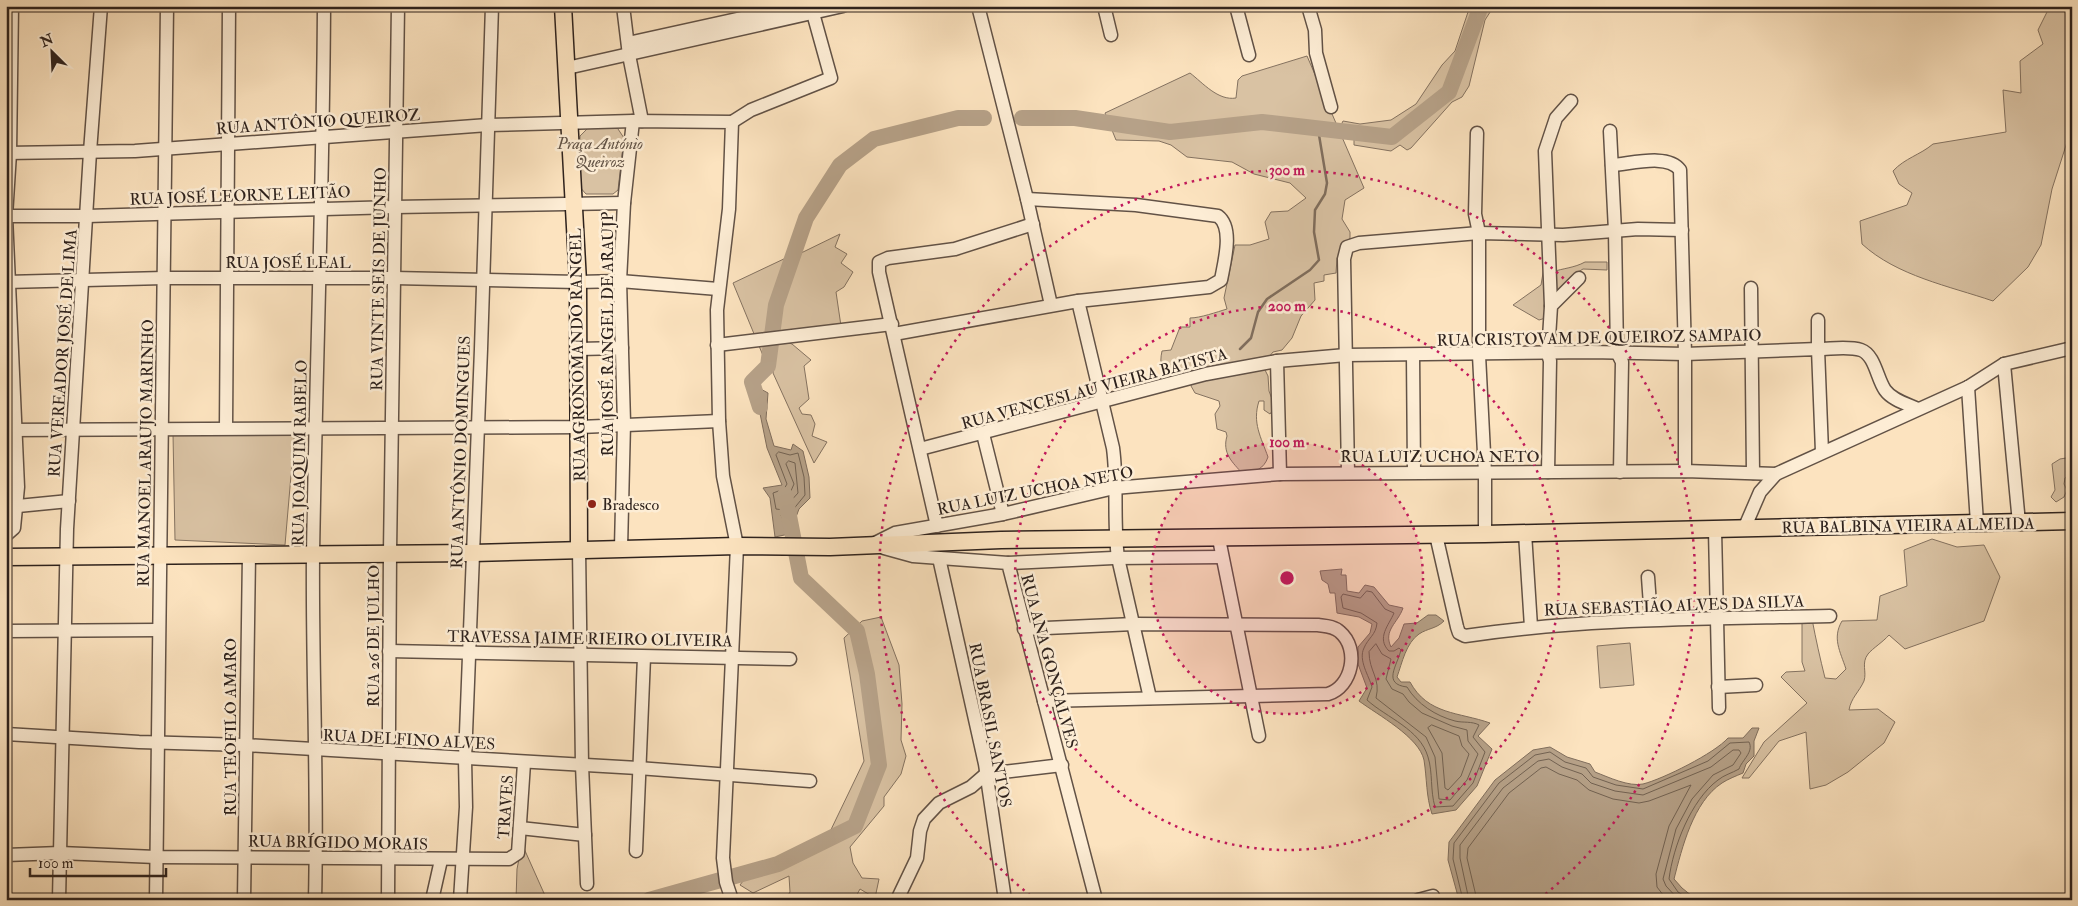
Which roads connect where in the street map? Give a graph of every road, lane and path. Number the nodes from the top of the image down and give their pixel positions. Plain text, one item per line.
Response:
1 (12, 6) edge
2 (101, 6) edge
3 (167, 6) edge
4 (229, 6) edge
5 (324, 6) edge
6 (398, 6) edge
7 (492, 6) edge
8 (563, 6) edge
9 (624, 6) edge
10 (797, 6) edge
11 (842, 6) edge
12 (978, 6) edge
13 (1104, 6) edge
14 (1236, 6) edge
15 (1308, 6) edge
16 (812, 9) edge
17 (1111, 35) dead end
18 (628, 49) junction
19 (1249, 55) dead end
20 (567, 68) junction
21 (1571, 101) dead end
22 (1330, 107) dead end
23 (638, 121) junction
24 (732, 122) junction
25 (570, 123) junction
26 (488, 125) junction
27 (396, 131) junction
28 (1610, 131) dead end
29 (1477, 133) dead end
30 (324, 138) junction
31 (226, 144) junction
32 (166, 149) junction
33 (90, 152) junction
34 (8, 153) edge
35 (1612, 166) junction
36 (1027, 199) junction
37 (624, 204) junction
38 (573, 205) junction
39 (486, 206) junction
40 (395, 207) junction
41 (320, 209) junction
42 (226, 211) junction
43 (165, 214) junction
44 (6, 216) edge
45 (87, 216) junction
46 (1033, 224) junction
47 (1682, 230) junction
48 (1615, 231) junction
49 (1479, 233) junction
50 (1548, 235) junction
51 (164, 278) junction
52 (226, 278) junction
53 (394, 278) junction
54 (1579, 278) dead end
55 (319, 279) junction
56 (83, 280) junction
57 (482, 280) junction
58 (620, 281) junction
59 (7, 282) edge
60 (578, 282) junction
61 (1751, 288) dead end
62 (718, 289) junction
63 (1078, 301) junction
64 (1051, 305) junction
65 (1551, 306) junction
66 (1818, 320) dead end
67 (892, 329) junction
68 (717, 345) junction
69 (622, 348) junction
70 (2072, 348) edge
71 (579, 349) junction
72 (1818, 349) junction
73 (1617, 352) junction
74 (1752, 352) junction
75 (1548, 354) junction
76 (1685, 354) junction
77 (1346, 355) junction
78 (1413, 355) junction
79 (1479, 355) junction
80 (1277, 361) junction
81 (2004, 364) junction
82 (1968, 387) junction
83 (1102, 403) junction
84 (1918, 409) junction
85 (719, 421) junction
86 (624, 423) junction
87 (317, 426) junction
88 (392, 426) junction
89 (477, 426) junction
90 (580, 427) junction
91 (226, 428) junction
92 (73, 429) junction
93 (162, 429) junction
94 (12, 430) edge
95 (983, 434) junction
96 (920, 449) junction
97 (1822, 452) junction
98 (1686, 470) junction
99 (1348, 472) junction
100 (1414, 472) junction
101 (1548, 472) junction
102 (1620, 472) junction
103 (1485, 473) junction
104 (1754, 473) junction
105 (1280, 474) junction
106 (1776, 474) junction
107 (1114, 488) junction
108 (69, 501) junction
109 (18, 506) junction
110 (1003, 514) junction
111 (2072, 521) edge
112 (1977, 523) junction
113 (2019, 523) junction
114 (937, 526) junction
115 (1744, 529) junction
116 (1715, 530) junction
117 (1525, 533) junction
118 (1485, 534) junction
119 (6, 535) edge
120 (1436, 535) junction
121 (1116, 539) junction
122 (1219, 539) junction
123 (872, 544) junction
124 (738, 546) junction
125 (621, 548) junction
126 (579, 549) junction
127 (390, 552) junction
128 (473, 553) junction
129 (249, 554) junction
130 (159, 555) junction
131 (313, 555) junction
132 (6, 557) edge
133 (66, 557) junction
134 (1222, 557) junction
135 (939, 558) junction
136 (1118, 558) junction
137 (1008, 563) junction
138 (1648, 577) dead end
139 (1830, 616) dead end
140 (1651, 619) junction
141 (1716, 619) junction
142 (1134, 624) junction
143 (1235, 624) junction
144 (1531, 627) junction
145 (1024, 628) junction
146 (64, 629) junction
147 (158, 630) junction
148 (6, 631) edge
149 (389, 651) junction
150 (469, 652) junction
151 (580, 654) junction
152 (644, 657) junction
153 (732, 657) junction
154 (790, 659) dead end
155 (1756, 685) dead end
156 (1718, 688) junction
157 (1250, 696) junction
158 (1150, 698) junction
159 (1044, 701) junction
160 (1719, 708) dead end
161 (6, 734) edge
162 (1259, 736) dead end
163 (63, 737) junction
164 (157, 742) junction
165 (244, 744) junction
166 (316, 750) junction
167 (388, 754) junction
168 (465, 759) junction
169 (524, 762) junction
170 (582, 765) junction
171 (1062, 765) junction
172 (638, 768) junction
173 (727, 774) junction
174 (986, 774) junction
175 (810, 782) dead end
176 (520, 828) junction
177 (585, 835) junction
178 (636, 851) dead end
179 (60, 853) junction
180 (518, 853) joint
181 (6, 856) edge
182 (156, 857) junction
183 (246, 857) junction
184 (316, 857) junction
185 (389, 859) junction
186 (463, 859) junction
187 (441, 860) junction
188 (587, 884) dead end
189 (1433, 896) dead end
190 (731, 897) edge
191 (59, 900) edge
192 (156, 900) edge
193 (244, 900) edge
194 (315, 900) edge
195 (388, 900) edge
196 (432, 900) edge
197 (460, 900) edge
198 (897, 900) edge
199 (1005, 900) edge
200 (1096, 900) edge
201 (1418, 900) edge

1 - 34 street
2 - 33 street, RUA VEREADOR JOSÉ DE LIMA
3 - 32 street, RUA MANOEL ARAUJO MARINHO
4 - 31 street
5 - 30 street, RUA JOAQUIM RABELO
6 - 27 street, RUA VINTE SEIS DE JUNHO
7 - 26 street, RUA ANTÔNIO DOMINGUES
8 - 20 main road, RUA AGRONOMANDO RANGEL
9 - 18 street, RUA JOSÉ RANGEL DE ARAUJP
10 - 18 street
11 - 16 street
12 - 36 street
13 - 17 street
14 - 19 street
15 - 22 street
16 - 18 street
16 - 24 street
18 - 20 street
18 - 23 street, RUA JOSÉ RANGEL DE ARAUJP
20 - 25 main road, RUA AGRONOMANDO RANGEL
21 - 50 street
23 - 24 street, RUA ANTÔNIO QUEIROZ
23 - 25 street, RUA ANTÔNIO QUEIROZ
23 - 37 street, RUA JOSÉ RANGEL DE ARAUJP
24 - 62 street
25 - 26 street, RUA ANTÔNIO QUEIROZ
25 - 38 main road, RUA AGRONOMANDO RANGEL
26 - 27 street, RUA ANTÔNIO QUEIROZ
26 - 39 street, RUA ANTÔNIO DOMINGUES
27 - 30 street, RUA ANTÔNIO QUEIROZ
27 - 40 street, RUA VINTE SEIS DE JUNHO
28 - 35 street
29 - 49 street
30 - 31 street, RUA ANTÔNIO QUEIROZ
30 - 41 street, RUA JOAQUIM RABELO
31 - 32 street, RUA ANTÔNIO QUEIROZ
31 - 42 street
32 - 33 street, RUA ANTÔNIO QUEIROZ
32 - 43 street, RUA MANOEL ARAUJO MARINHO
33 - 34 street, RUA ANTÔNIO QUEIROZ
33 - 45 street, RUA VEREADOR JOSÉ DE LIMA
34 - 44 street
35 - 47 street
35 - 48 street
36 - 46 street
36 - 63 street
37 - 38 street, RUA JOSÉ LEORNE LEITÃO
37 - 58 street, RUA JOSÉ RANGEL DE ARAUJP
38 - 39 street, RUA JOSÉ LEORNE LEITÃO
38 - 60 main road, RUA AGRONOMANDO RANGEL
39 - 40 street, RUA JOSÉ LEORNE LEITÃO
39 - 57 street, RUA ANTÔNIO DOMINGUES
40 - 41 street, RUA JOSÉ LEORNE LEITÃO
40 - 53 street, RUA VINTE SEIS DE JUNHO
41 - 42 street, RUA JOSÉ LEORNE LEITÃO
41 - 55 street, RUA JOAQUIM RABELO
42 - 43 street, RUA JOSÉ LEORNE LEITÃO
42 - 52 street
43 - 45 street, RUA JOSÉ LEORNE LEITÃO
43 - 51 street, RUA MANOEL ARAUJO MARINHO
44 - 45 street, RUA JOSÉ LEORNE LEITÃO
44 - 59 street
45 - 56 street, RUA VEREADOR JOSÉ DE LIMA
46 - 64 street
46 - 67 street
47 - 48 street
47 - 76 street
48 - 50 street
48 - 73 street
49 - 50 street
49 - 77 street
49 - 79 street
50 - 65 street
51 - 52 street, RUA JOSÉ LEAL
51 - 56 street, RUA JOSÉ LEAL
51 - 93 street, RUA MANOEL ARAUJO MARINHO
52 - 55 street, RUA JOSÉ LEAL
52 - 91 street
53 - 55 street, RUA JOSÉ LEAL
53 - 57 street, RUA JOSÉ LEAL
53 - 88 street, RUA VINTE SEIS DE JUNHO
54 - 65 street
55 - 87 street, RUA JOAQUIM RABELO
56 - 59 street, RUA JOSÉ LEAL
56 - 92 street, RUA VEREADOR JOSÉ DE LIMA
57 - 60 street, RUA JOSÉ LEAL
57 - 89 street, RUA ANTÔNIO DOMINGUES
58 - 60 street, RUA JOSÉ LEAL
58 - 62 street, RUA JOSÉ LEAL
58 - 69 street, RUA JOSÉ RANGEL DE ARAUJP
59 - 94 street
60 - 71 main road, RUA AGRONOMANDO RANGEL
61 - 74 street
62 - 68 street
63 - 64 street
63 - 83 street
64 - 67 street
65 - 75 street
66 - 72 street
67 - 68 street
67 - 96 street
68 - 85 street
69 - 71 street
69 - 86 street, RUA JOSÉ RANGEL DE ARAUJP
70 - 81 street
71 - 90 main road, RUA AGRONOMANDO RANGEL
72 - 74 street, RUA CRISTOVAM DE QUEIROZ SAMPAIO
72 - 84 street, RUA CRISTOVAM DE QUEIROZ SAMPAIO
72 - 97 street
73 - 75 street, RUA CRISTOVAM DE QUEIROZ SAMPAIO
73 - 76 street, RUA CRISTOVAM DE QUEIROZ SAMPAIO
73 - 102 street
74 - 76 street, RUA CRISTOVAM DE QUEIROZ SAMPAIO
74 - 104 street
75 - 79 street, RUA CRISTOVAM DE QUEIROZ SAMPAIO
75 - 101 street
76 - 98 street
77 - 78 street, RUA CRISTOVAM DE QUEIROZ SAMPAIO
77 - 80 street, RUA CRISTOVAM DE QUEIROZ SAMPAIO
77 - 99 street
78 - 79 street, RUA CRISTOVAM DE QUEIROZ SAMPAIO
78 - 100 street
79 - 103 street
80 - 83 street, RUA VENCESLAU VIEIRA BATISTA
80 - 105 street
81 - 82 street
81 - 113 street
82 - 84 street
82 - 112 street
83 - 95 street, RUA VENCESLAU VIEIRA BATISTA
83 - 107 street
84 - 97 street
85 - 86 street
85 - 124 street
86 - 90 street
86 - 125 street, RUA JOSÉ RANGEL DE ARAUJP
87 - 88 street
87 - 91 street
87 - 131 street, RUA JOAQUIM RABELO
88 - 89 street
88 - 127 street, RUA VINTE SEIS DE JUNHO
89 - 90 street
89 - 128 street, RUA ANTÔNIO DOMINGUES
90 - 126 main road, RUA AGRONOMANDO RANGEL
91 - 93 street
92 - 93 street
92 - 94 street
92 - 108 street, RUA VEREADOR JOSÉ DE LIMA
93 - 130 street, RUA MANOEL ARAUJO MARINHO
94 - 109 street
95 - 96 street, RUA VENCESLAU VIEIRA BATISTA
95 - 110 street
96 - 114 street
97 - 106 street
98 - 102 street, RUA LUIZ UCHOA NETO
98 - 104 street, RUA LUIZ UCHOA NETO
99 - 100 street, RUA LUIZ UCHOA NETO
99 - 105 street, RUA LUIZ UCHOA NETO
100 - 103 street, RUA LUIZ UCHOA NETO
101 - 102 street, RUA LUIZ UCHOA NETO
101 - 103 street, RUA LUIZ UCHOA NETO
103 - 118 street
104 - 106 street, RUA LUIZ UCHOA NETO
105 - 107 street, RUA LUIZ UCHOA NETO
106 - 115 street
107 - 110 street, RUA LUIZ UCHOA NETO
107 - 121 street
108 - 109 street
108 - 133 street, RUA VEREADOR JOSÉ DE LIMA
109 - 119 street
110 - 114 street, RUA LUIZ UCHOA NETO
111 - 113 main road, RUA BALBINA VIEIRA ALMEIDA
112 - 113 main road, RUA BALBINA VIEIRA ALMEIDA
112 - 115 main road, RUA BALBINA VIEIRA ALMEIDA
114 - 123 street, RUA LUIZ UCHOA NETO
115 - 116 main road, RUA BALBINA VIEIRA ALMEIDA
116 - 117 main road, RUA BALBINA VIEIRA ALMEIDA
116 - 141 street
117 - 118 main road, RUA BALBINA VIEIRA ALMEIDA
117 - 144 street
118 - 120 main road, RUA BALBINA VIEIRA ALMEIDA
120 - 122 main road, RUA BALBINA VIEIRA ALMEIDA
120 - 144 street, RUA SEBASTIÃO ALVES DA SILVA
121 - 122 main road, RUA BALBINA VIEIRA ALMEIDA
121 - 123 main road, RUA BALBINA VIEIRA ALMEIDA
121 - 136 street
122 - 134 street
123 - 124 main road, RUA BALBINA VIEIRA ALMEIDA
123 - 135 street, RUA ANA GONÇALVES
124 - 125 main road, RUA BALBINA VIEIRA ALMEIDA
124 - 153 street
125 - 126 main road, RUA BALBINA VIEIRA ALMEIDA
126 - 128 main road, RUA BALBINA VIEIRA ALMEIDA
126 - 151 street, RUA AGRONOMANDO RANGEL
127 - 128 main road, RUA BALBINA VIEIRA ALMEIDA
127 - 131 main road, RUA BALBINA VIEIRA ALMEIDA
127 - 149 street, RUA 26 DE JULHO
128 - 150 street, RUA ANTÔNIO DOMINGUES
129 - 130 main road, RUA BALBINA VIEIRA ALMEIDA
129 - 131 main road, RUA BALBINA VIEIRA ALMEIDA
129 - 165 street, RUA TEOFILO AMARO
130 - 133 main road, RUA BALBINA VIEIRA ALMEIDA
130 - 147 street, RUA MANOEL ARAUJO MARINHO
131 - 166 street, RUA JOAQUIM RABELO
132 - 133 main road, RUA BALBINA VIEIRA ALMEIDA
133 - 146 street, RUA VEREADOR JOSÉ DE LIMA
134 - 136 street
134 - 143 street
135 - 137 street, RUA ANA GONÇALVES
135 - 174 street, RUA BRASIL SANTOS
136 - 137 street
136 - 142 street
137 - 145 street, RUA ANA GONÇALVES
138 - 140 street
139 - 141 street, RUA SEBASTIÃO ALVES DA SILVA
140 - 141 street, RUA SEBASTIÃO ALVES DA SILVA
140 - 144 street, RUA SEBASTIÃO ALVES DA SILVA
141 - 156 street
142 - 143 street
142 - 145 street
142 - 158 street
143 - 157 street
143 - 157 street
145 - 159 street, RUA ANA GONÇALVES
146 - 147 street
146 - 148 street
146 - 163 street, RUA VEREADOR JOSÉ DE LIMA
147 - 164 street, RUA MANOEL ARAUJO MARINHO
149 - 150 street, TRAVESSA JAIME RIEIRO OLIVEIRA
149 - 167 street, RUA 26 DE JULHO
150 - 151 street, TRAVESSA JAIME RIEIRO OLIVEIRA
150 - 168 street, RUA ANTÔNIO DOMINGUES
151 - 152 street, TRAVESSA JAIME RIEIRO OLIVEIRA
151 - 170 street, RUA AGRONOMANDO RANGEL
152 - 153 street, TRAVESSA JAIME RIEIRO OLIVEIRA
152 - 172 street
153 - 154 street, TRAVESSA JAIME RIEIRO OLIVEIRA
153 - 173 street
155 - 156 street
156 - 160 street
157 - 158 street
157 - 162 street
158 - 159 street
159 - 171 street, RUA ANA GONÇALVES
161 - 163 street, RUA DELFINO ALVES
163 - 164 street, RUA DELFINO ALVES
163 - 179 street, RUA VEREADOR JOSÉ DE LIMA
164 - 165 street, RUA DELFINO ALVES
164 - 182 street, RUA MANOEL ARAUJO MARINHO
165 - 166 street, RUA DELFINO ALVES
165 - 183 street, RUA TEOFILO AMARO
166 - 167 street, RUA DELFINO ALVES
166 - 184 street, RUA JOAQUIM RABELO
167 - 168 street, RUA DELFINO ALVES
167 - 185 street, RUA 26 DE JULHO
168 - 169 street, RUA DELFINO ALVES
168 - 186 street, RUA ANTÔNIO DOMINGUES
169 - 170 street, RUA DELFINO ALVES
169 - 176 street, TRAVES
170 - 172 street, RUA DELFINO ALVES
170 - 177 street, RUA AGRONOMANDO RANGEL
171 - 174 street
171 - 200 street, RUA ANA GONÇALVES
172 - 173 street, RUA DELFINO ALVES
172 - 178 street
173 - 175 street, RUA DELFINO ALVES
173 - 190 street
174 - 198 street
174 - 199 street, RUA BRASIL SANTOS
176 - 177 street
176 - 180 street, TRAVES
177 - 188 street, RUA AGRONOMANDO RANGEL
179 - 181 street, RUA BRÍGIDO MORAIS
179 - 182 street, RUA BRÍGIDO MORAIS
179 - 191 street, RUA VEREADOR JOSÉ DE LIMA
180 - 186 street, RUA BRÍGIDO MORAIS
182 - 183 street, RUA BRÍGIDO MORAIS
182 - 192 street, RUA MANOEL ARAUJO MARINHO
183 - 184 street, RUA BRÍGIDO MORAIS
183 - 193 street, RUA TEOFILO AMARO
184 - 185 street, RUA BRÍGIDO MORAIS
184 - 194 street, RUA JOAQUIM RABELO
185 - 187 street, RUA BRÍGIDO MORAIS
185 - 195 street, RUA 26 DE JULHO
186 - 187 street, RUA BRÍGIDO MORAIS
186 - 197 street, RUA ANTÔNIO DOMINGUES
187 - 196 street
189 - 201 street

